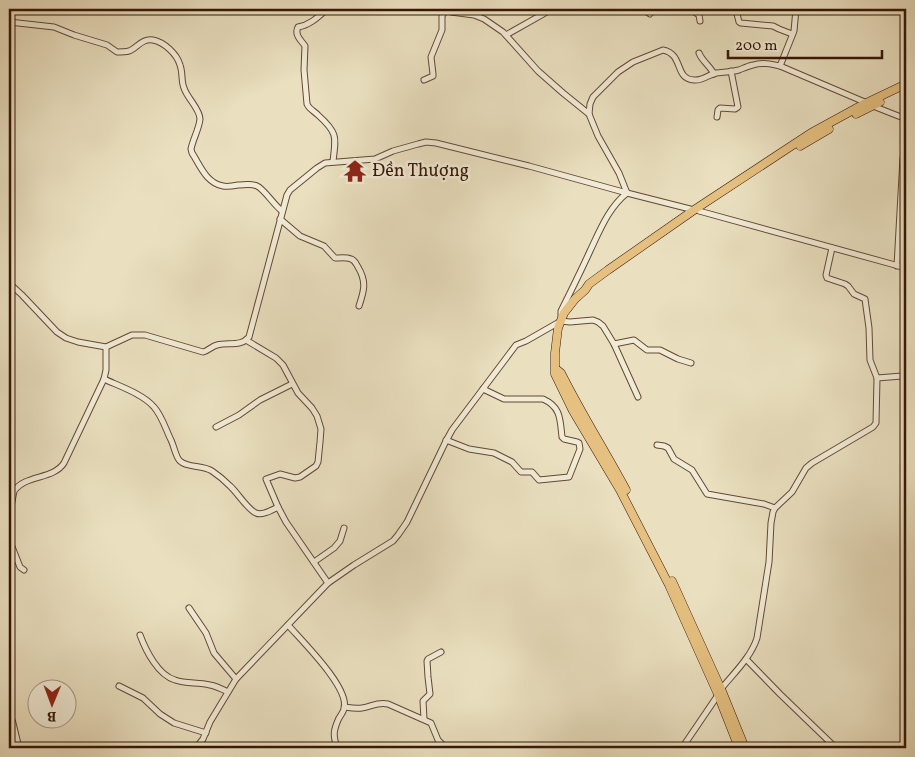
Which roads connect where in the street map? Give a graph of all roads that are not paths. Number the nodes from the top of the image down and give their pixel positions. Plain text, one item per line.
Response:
1 (326, 9) edge
2 (446, 9) edge
3 (552, 9) edge
4 (642, 9) edge
5 (695, 9) edge
6 (720, 9) edge
7 (796, 9) edge
8 (650, 14) dead end
9 (700, 21) dead end
10 (9, 22) edge
11 (792, 34) junction
12 (506, 35) junction
13 (699, 53) dead end
14 (780, 66) junction
15 (732, 71) junction
16 (714, 74) junction
17 (424, 80) dead end
18 (906, 84) edge
19 (906, 89) edge
20 (870, 104) junction
21 (589, 114) junction
22 (717, 117) dead end
23 (906, 119) edge
24 (906, 146) edge
25 (333, 161) junction
26 (628, 193) junction
27 (282, 211) junction
28 (697, 211) junction
29 (280, 219) junction
30 (832, 248) junction
31 (897, 266) junction
32 (906, 268) edge
33 (9, 283) edge
34 (359, 306) dead end
35 (561, 321) junction
36 (246, 340) junction
37 (614, 344) junction
38 (106, 347) junction
39 (692, 363) dead end
40 (906, 375) edge
41 (877, 378) junction
42 (104, 379) junction
43 (292, 384) junction
44 (483, 389) junction
45 (638, 397) dead end
46 (216, 427) dead end
47 (446, 440) junction
48 (657, 445) dead end
49 (9, 488) edge
50 (16, 488) junction
51 (278, 507) junction
52 (775, 508) junction
53 (9, 517) edge
54 (344, 528) dead end
55 (9, 539) edge
56 (314, 562) junction
57 (24, 570) dead end
58 (328, 583) junction
59 (189, 608) dead end
60 (288, 625) junction
61 (140, 635) dead end
62 (441, 652) dead end
63 (746, 658) junction
64 (236, 679) junction
65 (119, 686) dead end
66 (228, 692) junction
67 (720, 692) junction
68 (345, 707) junction
69 (9, 712) edge
70 (424, 719) junction
71 (206, 733) junction
72 (19, 748) edge
73 (196, 748) edge
74 (336, 748) edge
75 (446, 748) edge
76 (586, 748) edge
77 (593, 748) edge
78 (682, 748) edge
79 (739, 748) edge
80 (745, 748) edge
81 (836, 748) edge

1 - 25 street
2 - 12 street
2 - 17 street
3 - 12 street
4 - 8 street
5 - 9 street
6 - 11 street
7 - 11 street
10 - 27 street
11 - 14 street
12 - 21 street
13 - 16 street
14 - 15 street
14 - 20 street
15 - 16 street
15 - 22 street
16 - 21 street
18 - 20 highway
19 - 20 highway
20 - 23 street
20 - 28 highway
21 - 26 street
24 - 31 street
25 - 26 street
25 - 27 street
26 - 28 street
26 - 35 street
27 - 29 street
28 - 30 street
28 - 35 highway
29 - 34 street
29 - 36 street
30 - 31 street
30 - 41 street
31 - 32 street
33 - 38 street
35 - 37 street
35 - 44 street
35 - 67 highway
36 - 38 street
36 - 43 street
37 - 39 street
37 - 45 street
38 - 42 street
40 - 41 street
41 - 52 street
42 - 50 street
42 - 51 street
43 - 46 street
43 - 51 street
44 - 47 street
44 - 47 street
47 - 58 street
48 - 52 street
49 - 50 street
50 - 53 street
51 - 56 street
52 - 63 street
54 - 56 street
55 - 57 street
56 - 58 street
58 - 60 street
59 - 64 street
60 - 64 street
60 - 68 street
61 - 66 street
62 - 70 street
63 - 67 street
63 - 81 street
64 - 66 street
65 - 71 street
66 - 71 street
67 - 78 street
67 - 79 highway
67 - 80 highway
68 - 70 street
68 - 74 street
69 - 72 street
70 - 75 street
71 - 73 street
76 - 77 street

